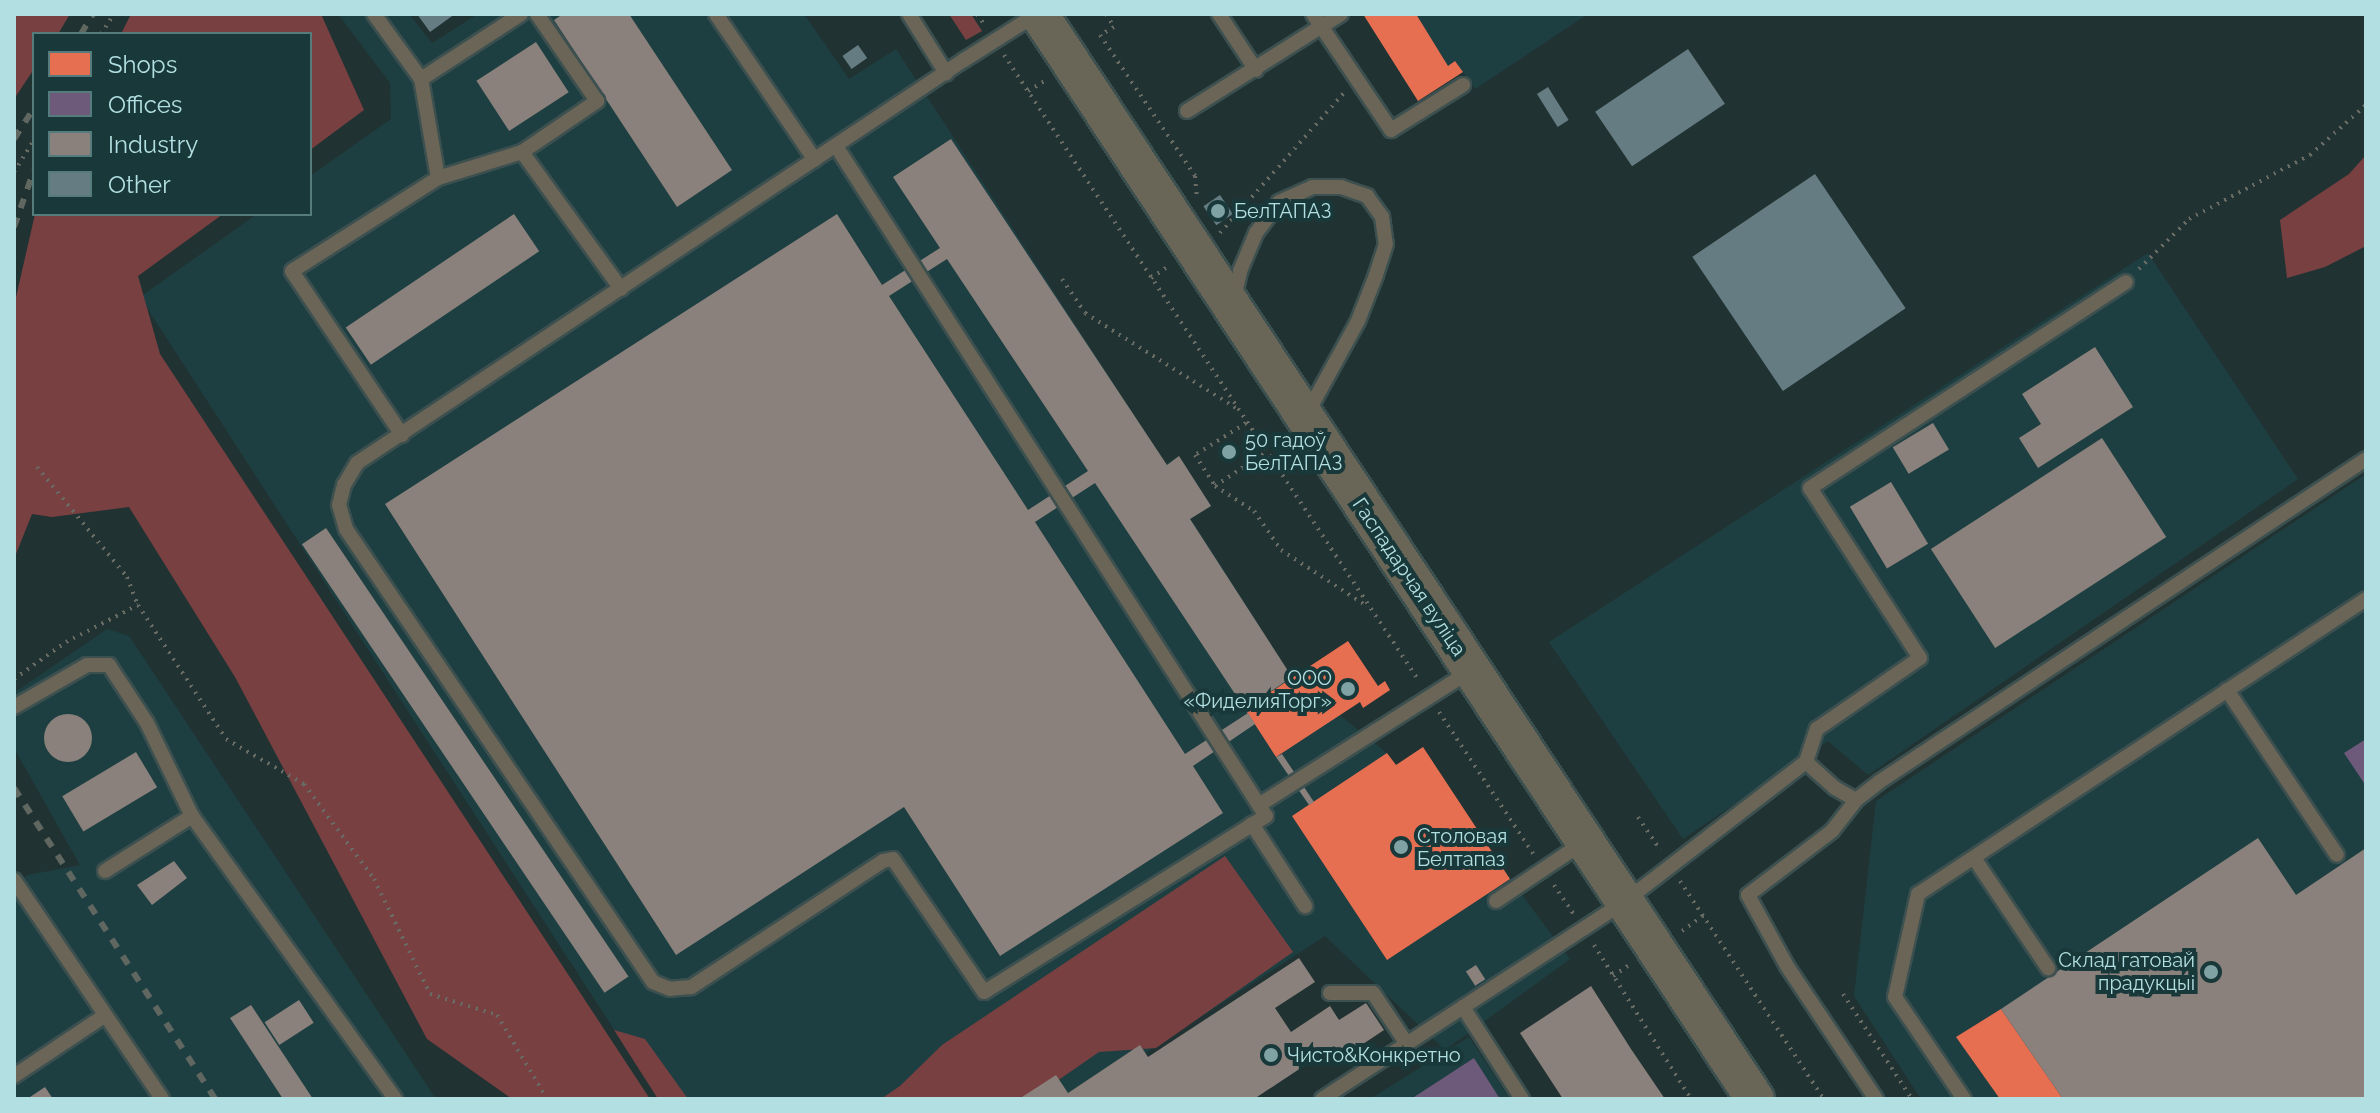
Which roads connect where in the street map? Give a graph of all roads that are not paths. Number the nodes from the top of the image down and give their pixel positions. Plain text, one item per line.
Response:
1 (374, 14) edge
2 (521, 14) edge
3 (537, 14) edge
4 (716, 14) edge
5 (909, 14) edge
6 (1038, 14) edge
7 (1219, 14) edge
8 (1341, 14) edge
9 (1317, 20) edge
10 (1256, 70) junction
11 (946, 73) junction
12 (421, 79) junction
13 (1463, 85) dead end
14 (1187, 111) dead end
15 (836, 146) junction
16 (522, 152) junction
17 (815, 160) junction
18 (438, 178) junction
19 (2126, 282) road end
20 (621, 289) junction
21 (1231, 309) junction
22 (1304, 420) junction
23 (402, 435) junction
24 (2366, 459) edge
25 (2366, 599) edge
26 (1470, 670) junction
27 (2227, 690) junction
28 (14, 707) edge
29 (1806, 762) junction
30 (1856, 800) junction
31 (1259, 805) junction
32 (192, 816) junction
33 (1252, 824) junction
34 (1584, 842) junction
35 (2337, 855) dead end
36 (1974, 858) junction
37 (105, 871) dead end
38 (14, 880) edge
39 (1496, 901) dead end
40 (1624, 902) junction
41 (1305, 906) dead end
42 (2048, 968) dead end
43 (1330, 993) dead end
44 (1463, 1007) junction
45 (104, 1016) junction
46 (1407, 1044) junction
47 (14, 1076) edge
48 (162, 1099) edge
49 (395, 1099) edge
50 (1322, 1099) edge
51 (1522, 1099) edge
52 (1755, 1099) edge
53 (1876, 1099) edge
54 (1964, 1099) edge

1 - 12 lane
2 - 12 lane
3 - 16 lane
4 - 17 lane
5 - 11 lane
6 - 11 lane
6 - 21 street, Гаспадарчая вуліца
7 - 10 lane
8 - 9 lane
9 - 10 lane
9 - 13 lane
10 - 14 lane
11 - 15 lane
12 - 18 lane
15 - 17 lane
15 - 31 lane
16 - 18 lane
16 - 20 lane
17 - 20 lane
18 - 23 lane
19 - 29 lane
20 - 23 lane
21 - 22 street, Гаспадарчая вуліца
21 - 22 lane
22 - 26 street, Гаспадарчая вуліца
23 - 33 lane
24 - 30 lane
25 - 27 lane
26 - 31 lane
26 - 34 street, Гаспадарчая вуліца
27 - 35 lane
27 - 36 lane
28 - 32 lane
29 - 30 lane
29 - 40 lane
30 - 53 lane
31 - 33 lane
32 - 37 lane
32 - 49 lane
33 - 41 lane
34 - 39 lane
34 - 40 street, Гаспадарчая вуліца
36 - 42 lane
36 - 54 lane
38 - 45 lane
40 - 44 lane
40 - 52 street, Гаспадарчая вуліца
43 - 46 lane
44 - 46 lane
44 - 51 lane
45 - 47 lane
45 - 48 lane
46 - 50 lane

